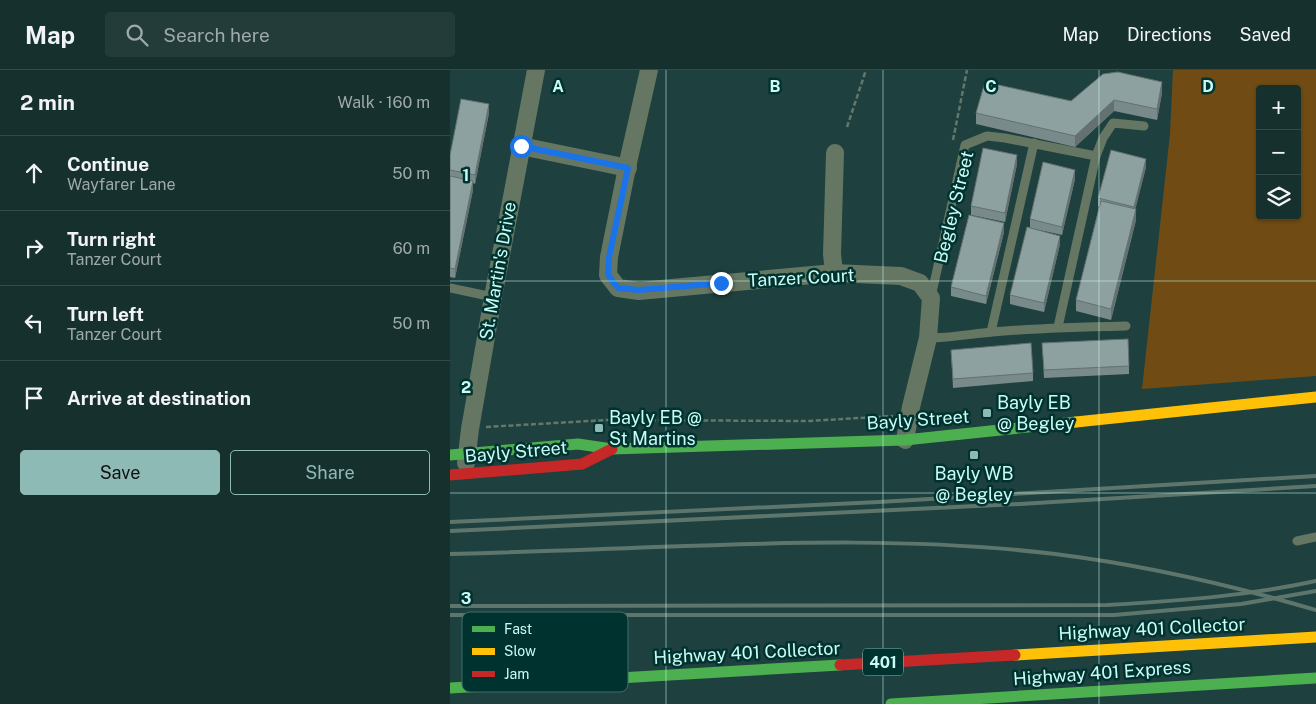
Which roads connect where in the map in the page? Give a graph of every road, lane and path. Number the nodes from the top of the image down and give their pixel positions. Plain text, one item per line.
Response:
1 (536, 70) edge
2 (649, 70) edge
3 (866, 70) edge
4 (967, 70) edge
5 (1144, 126) dead end
6 (847, 127) dead end
7 (953, 140) dead end
8 (1034, 143) junction
9 (521, 146) junction
10 (835, 153) dead end
11 (1096, 156) junction
12 (628, 168) junction
13 (834, 273) junction
14 (450, 288) edge
15 (493, 297) junction
16 (931, 298) junction
17 (1126, 326) dead end
18 (1058, 327) junction
19 (991, 332) junction
20 (928, 338) junction
21 (1316, 397) edge
22 (905, 440) junction
23 (612, 449) junction
24 (458, 454) edge
25 (457, 474) edge
26 (1316, 537) edge
27 (1297, 541) dead end
28 (1316, 637) edge
29 (628, 678) edge
30 (1316, 678) edge
31 (891, 704) edge

1 - 9 street, St. Martin's Drive
2 - 12 street, Tanzer Court
3 - 6 path
4 - 7 path
5 - 11 lane
8 - 11 lane, Begley Street
8 - 16 lane, Begley Street
8 - 19 lane
9 - 12 street
9 - 15 street, St. Martin's Drive
10 - 13 street
11 - 18 lane
12 - 13 street, Tanzer Court
13 - 16 street, Tanzer Court
14 - 15 lane
15 - 24 street, St. Martin's Drive
16 - 20 street, Begley Street
17 - 18 lane
18 - 19 lane
19 - 20 lane
20 - 22 street, Begley Street
21 - 22 main road, Bayly Street
22 - 23 main road, Bayly Street
23 - 24 main road, Bayly Street
23 - 25 main road, Bayly Street
24 - 25 street, St. Martin's Drive
26 - 27 lane
28 - 29 main road, Highway 401 Collector / 401
30 - 31 main road, Highway 401 Express

